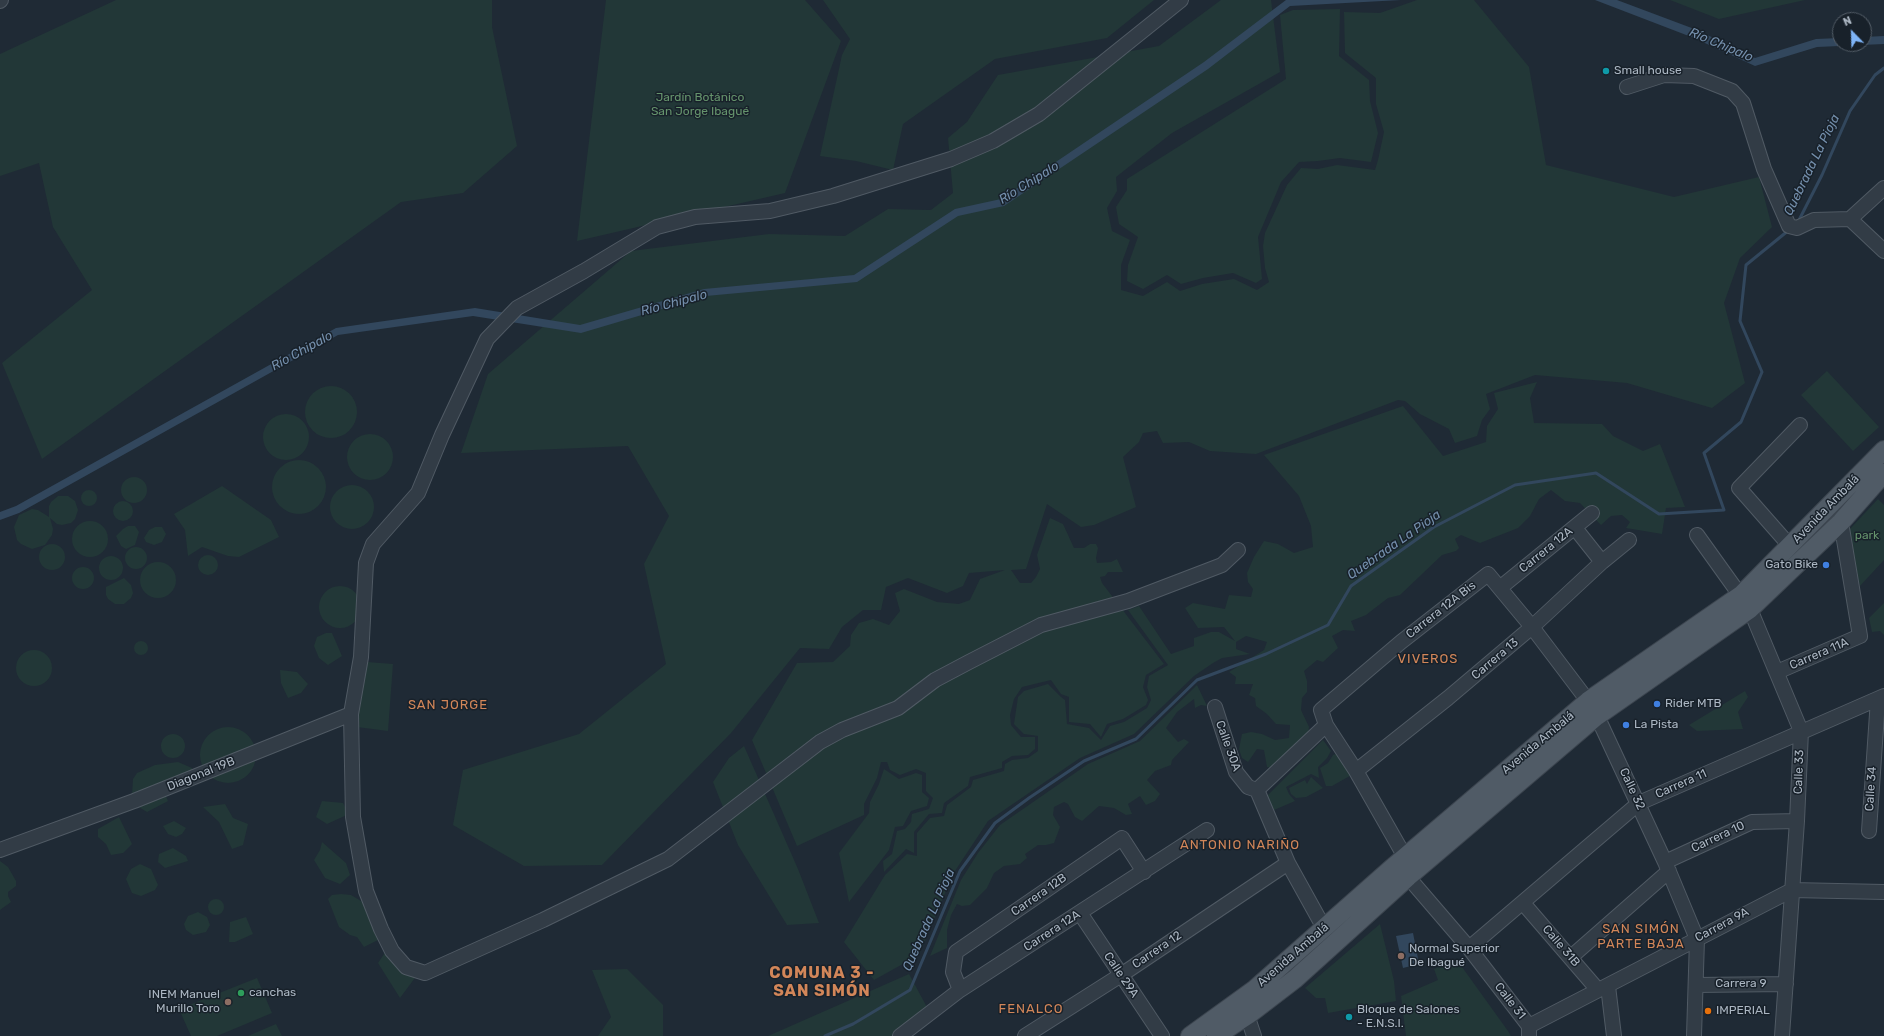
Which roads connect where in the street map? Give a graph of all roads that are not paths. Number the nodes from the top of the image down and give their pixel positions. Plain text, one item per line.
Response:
1 (1181, 0) edge
2 (1626, 87) dead end
3 (1884, 188) edge
4 (1850, 218) junction
5 (1884, 251) edge
6 (1800, 425) dead end
7 (1884, 450) edge
8 (1881, 483) edge
9 (1592, 513) dead end
10 (1841, 522) junction
11 (1575, 528) junction
12 (1697, 535) dead end
13 (1629, 540) dead end
14 (1790, 546) junction
15 (1238, 550) dead end
16 (1602, 562) junction
17 (1488, 574) joint
18 (1501, 587) junction
19 (1746, 602) junction
20 (1532, 627) junction
21 (1777, 672) junction
22 (1881, 698) edge
23 (1215, 706) dead end
24 (1592, 709) junction
25 (352, 714) junction
26 (1326, 725) junction
27 (1801, 732) junction
28 (1356, 772) junction
29 (1878, 776) edge
30 (1257, 790) junction
31 (1639, 803) junction
32 (1797, 821) junction
33 (1208, 830) dead end
34 (1869, 831) dead end
35 (0, 850) edge
36 (1405, 857) junction
37 (1288, 862) junction
38 (1667, 867) junction
39 (1144, 872) junction
40 (1408, 877) junction
41 (1792, 890) junction
42 (1884, 892) edge
43 (1523, 902) junction
44 (1080, 913) junction
45 (1324, 928) junction
46 (1697, 939) junction
47 (1469, 948) junction
48 (1571, 957) junction
49 (1121, 975) junction
50 (1696, 984) junction
51 (1786, 984) junction
52 (1603, 988) junction
53 (960, 990) junction
54 (1245, 1008) junction
55 (1529, 1031) edge
56 (900, 1036) edge
57 (1026, 1036) edge
58 (1162, 1036) edge
59 (1190, 1036) edge
60 (1216, 1036) edge
61 (1254, 1036) edge
62 (1614, 1036) edge
63 (1694, 1036) edge
64 (1782, 1036) edge

1 - 25 street
2 - 4 street
3 - 4 street
4 - 5 street
6 - 14 street
7 - 14 main road, Avenida Ambalá
8 - 10 main road, Avenida Ambalá
9 - 11 street, Carrera 12A
10 - 19 main road, Avenida Ambalá
10 - 21 street, Carrera 11A
11 - 16 street
11 - 18 street, Carrera 12A
12 - 19 street, Calle 33
13 - 16 street, Carrera 13
14 - 19 main road, Avenida Ambalá
15 - 25 street
16 - 20 street, Carrera 13
17 - 18 street, Calle 32
17 - 26 street, Carrera 12A Bis
18 - 20 street, Calle 32
19 - 21 street, Calle 33
19 - 24 main road, Avenida Ambalá
20 - 24 street, Calle 32
20 - 28 street, Carrera 13
21 - 27 street, Calle 33
22 - 27 street, Carrera 11
22 - 29 street, Calle 34
23 - 30 street, Calle 30A
24 - 31 street, Calle 32
24 - 36 main road, Avenida Ambalá
24 - 40 main road, Avenida Ambalá
25 - 35 street, Diagonal 19B
26 - 28 street
26 - 30 street
27 - 31 street, Carrera 11
27 - 32 street, Calle 33
28 - 36 street
29 - 34 street, Calle 34
30 - 37 street
31 - 38 street, Calle 32
31 - 43 street, Carrera 11
32 - 38 street, Carrera 10
32 - 41 street, Calle 33
33 - 39 street, Carrera 12A
36 - 45 main road, Avenida Ambalá
37 - 45 street
37 - 49 street, Carrera 12
38 - 46 street, Calle 32
38 - 48 street, Carrera 10
39 - 44 street, Carrera 12A
39 - 53 street, Carrera 12B
40 - 47 street, Calle 31
40 - 54 main road, Avenida Ambalá
41 - 42 street, Carrera 9A
41 - 46 street, Carrera 9A
41 - 51 street, Calle 33
43 - 47 street, Carrera 11
43 - 48 street, Calle 31B
44 - 49 street, Calle 29A
44 - 53 street, Carrera 12A
45 - 54 main road, Avenida Ambalá
46 - 50 street, Calle 32
46 - 52 street, Carrera 9A
47 - 55 street, Calle 31
48 - 52 street, Calle 31B
49 - 57 street, Carrera 12
49 - 58 street, Calle 29A
50 - 51 street, Carrera 9
50 - 63 street, Calle 32
51 - 64 street, Calle 33
52 - 55 street, Carrera 9A
52 - 62 street
53 - 56 street, Carrera 12A
54 - 59 main road, Avenida Ambalá
54 - 60 main road, Avenida Ambalá
54 - 61 street

